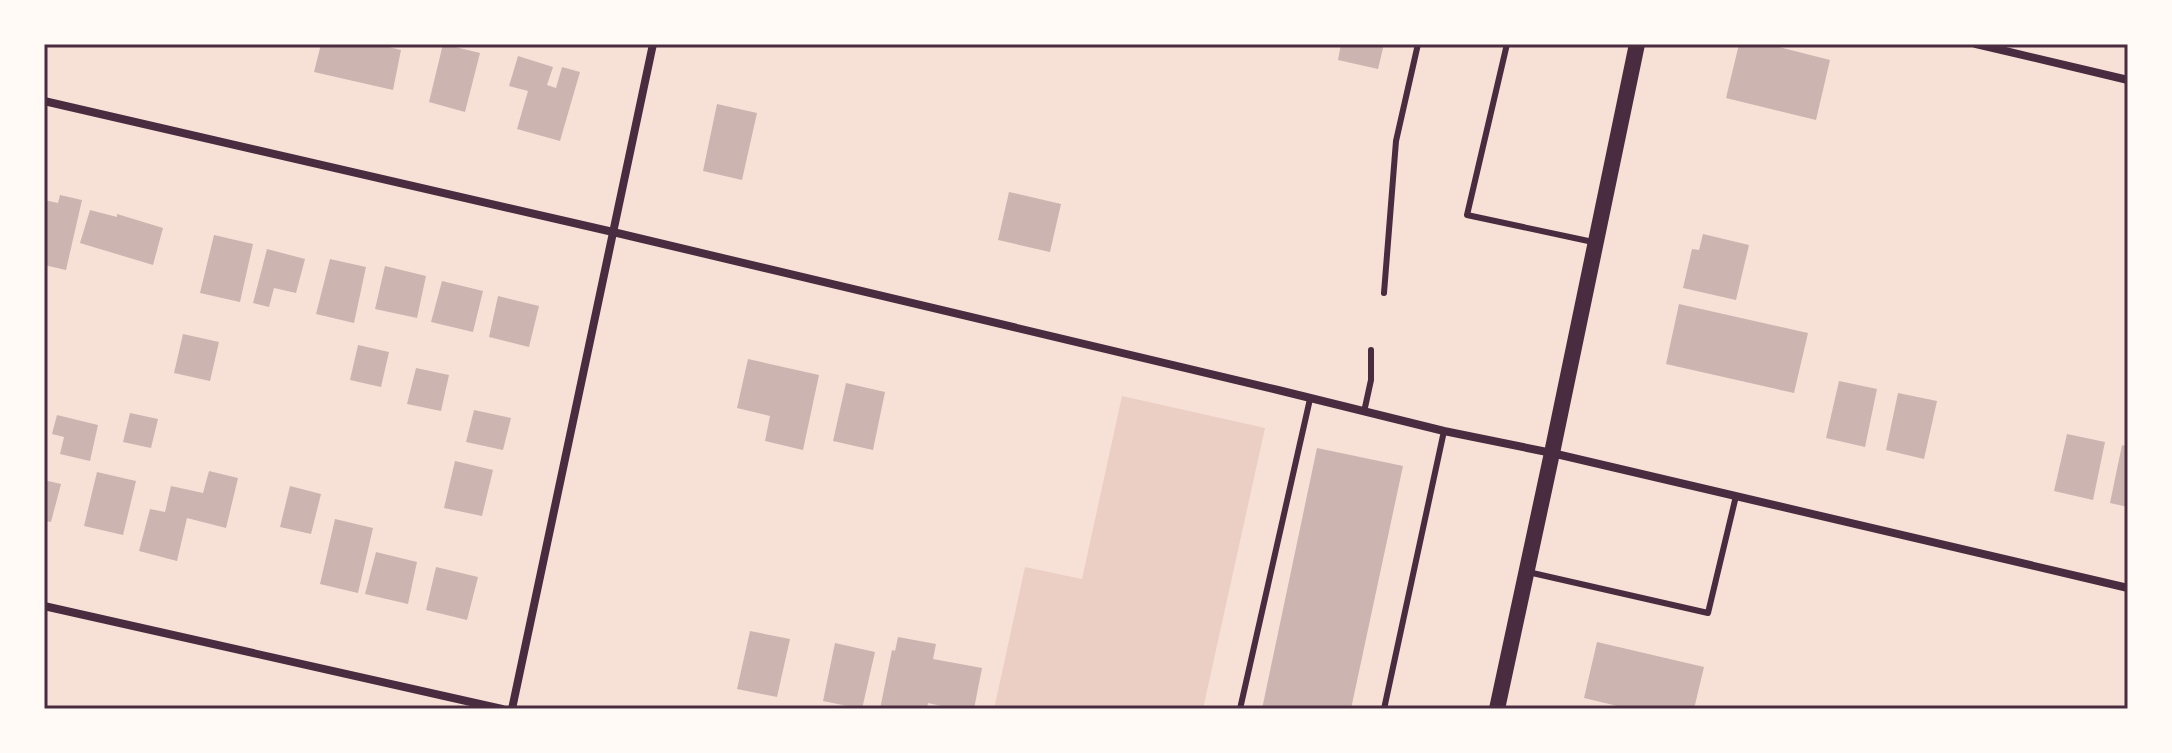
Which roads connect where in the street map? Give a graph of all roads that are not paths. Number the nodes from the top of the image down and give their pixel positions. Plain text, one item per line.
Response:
1 (653, 44) edge
2 (1418, 44) edge
3 (1507, 44) edge
4 (1637, 44) edge
5 (1976, 44) edge
6 (2128, 80) edge
7 (44, 101) edge
8 (613, 232) junction
9 (1595, 242) junction
10 (1384, 293) dead end
11 (1371, 350) dead end
12 (1310, 399) junction
13 (1364, 412) junction
14 (1444, 431) junction
15 (1552, 453) junction
16 (1736, 496) junction
17 (1526, 572) junction
18 (2128, 588) edge
19 (44, 606) edge
20 (502, 709) edge
21 (512, 709) edge
22 (1240, 709) edge
23 (1384, 709) edge
24 (1497, 709) edge

1 - 8 street
2 - 10 lane
3 - 9 lane
4 - 9 main road
5 - 6 street
7 - 8 street
8 - 12 street
8 - 21 street
9 - 15 main road
11 - 13 lane
12 - 13 street
12 - 22 lane
13 - 14 street
14 - 15 street
14 - 23 lane
15 - 16 street
15 - 17 main road
16 - 17 lane
16 - 18 street
17 - 24 main road
19 - 20 street

